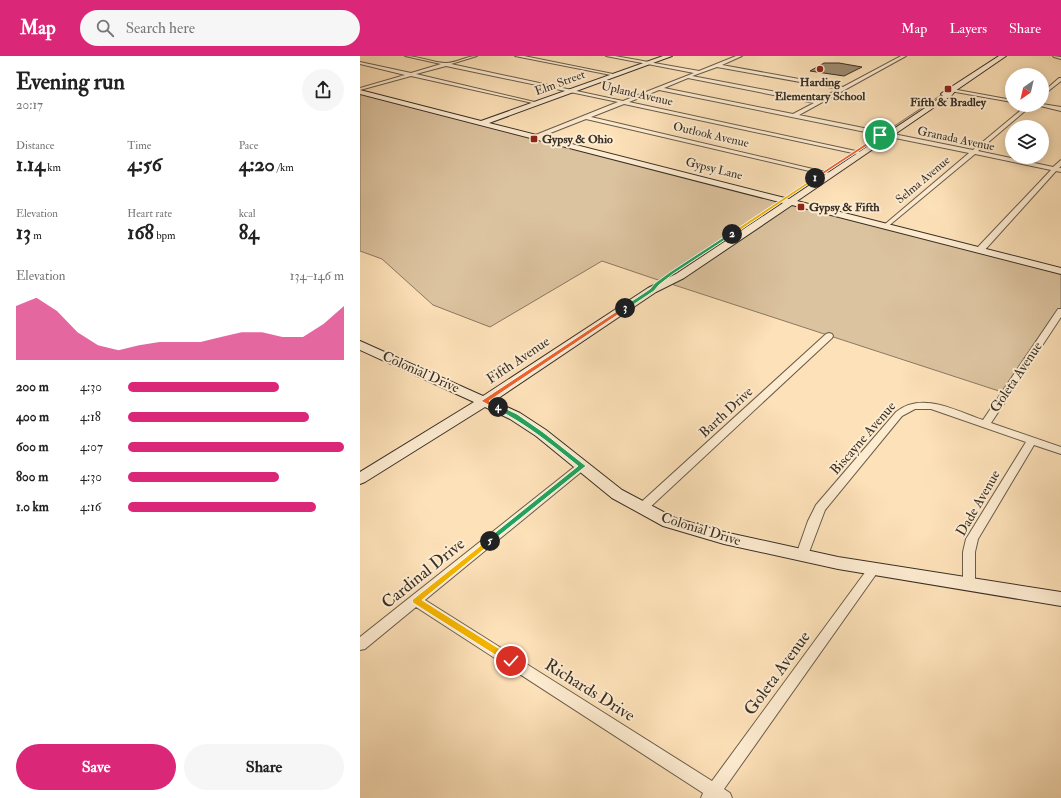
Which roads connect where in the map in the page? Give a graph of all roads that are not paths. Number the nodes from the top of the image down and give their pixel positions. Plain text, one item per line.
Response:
1 (407, 56) edge
2 (475, 56) edge
3 (517, 56) edge
4 (608, 56) edge
5 (669, 56) edge
6 (740, 56) edge
7 (904, 56) edge
8 (990, 56) edge
9 (1055, 56) edge
10 (1002, 57) edge
11 (1061, 58) edge
12 (360, 63) edge
13 (648, 63) junction
14 (447, 64) junction
15 (716, 65) junction
16 (698, 72) junction
17 (410, 74) junction
18 (616, 75) junction
19 (688, 77) junction
20 (1061, 79) edge
21 (658, 88) junction
22 (844, 88) junction
23 (360, 89) edge
24 (1049, 89) edge
25 (573, 90) junction
26 (952, 90) junction
27 (360, 92) edge
28 (1005, 100) edge
29 (624, 102) junction
30 (819, 102) junction
31 (537, 103) junction
32 (1049, 107) edge
33 (1061, 109) edge
34 (1022, 112) edge
35 (793, 116) junction
36 (585, 117) junction
37 (481, 123) junction
38 (886, 135) junction
39 (535, 137) junction
40 (858, 153) junction
41 (974, 153) junction
42 (1061, 162) edge
43 (1058, 170) edge
44 (828, 173) junction
45 (787, 201) junction
46 (886, 226) junction
47 (980, 250) junction
48 (1061, 271) edge
49 (1061, 311) edge
50 (829, 336) dead end
51 (360, 345) edge
52 (485, 401) junction
53 (985, 424) junction
54 (1032, 440) junction
55 (1061, 451) edge
56 (582, 466) junction
57 (360, 479) edge
58 (642, 508) junction
59 (802, 555) junction
60 (873, 570) junction
61 (969, 585) junction
62 (1061, 599) edge
63 (416, 600) junction
64 (360, 645) edge
65 (716, 796) edge

1 - 14 street, Upland Avenue
2 - 14 street
3 - 18 street
4 - 13 street
5 - 13 street, Elm Street
6 - 15 street
7 - 22 street
8 - 10 street
9 - 11 street
10 - 26 street, Fifth Avenue
12 - 17 street
13 - 16 street
13 - 18 street, Elm Street
14 - 17 street
14 - 25 street, Upland Avenue
15 - 16 street
15 - 22 street
16 - 19 street
17 - 23 street
17 - 31 street
18 - 25 street, Elm Street
19 - 21 street
19 - 30 street
20 - 24 street
21 - 29 street
21 - 35 street, Granada Avenue
22 - 30 street
25 - 29 street, Upland Avenue
25 - 31 street, Elm Street
26 - 28 street
26 - 38 street, Fifth Avenue
27 - 37 street, Gypsy Lane
29 - 36 street
29 - 40 street, Upland Avenue
30 - 35 street
31 - 37 street, Elm Street
32 - 33 street
34 - 41 street, Selma Avenue
35 - 38 street, Granada Avenue
36 - 39 street
36 - 44 street, Outlook Avenue
37 - 39 street, Gypsy Lane
38 - 40 street, Fifth Avenue
38 - 41 street, Granada Avenue
39 - 45 street, Gypsy Lane
40 - 44 street, Fifth Avenue
41 - 43 street, Granada Avenue
41 - 46 street, Selma Avenue
42 - 43 street
43 - 47 street
44 - 45 street, Fifth Avenue
45 - 46 street, Gypsy Lane
45 - 52 street, Fifth Avenue
46 - 47 street, Gypsy Lane
47 - 48 street, Gypsy Lane
49 - 53 street, Goleta Avenue
50 - 58 street, Barth Drive
51 - 52 street, Colonial Drive
52 - 56 street, Colonial Drive
52 - 57 street, Fifth Avenue
53 - 54 street, Biscayne Avenue
53 - 59 street, Biscayne Avenue
54 - 55 street, Biscayne Avenue
54 - 61 street, Dade Avenue
56 - 58 street, Colonial Drive
56 - 63 street, Cardinal Drive
58 - 59 street, Colonial Drive
59 - 60 street, Colonial Drive
60 - 61 street, Colonial Drive
60 - 65 street, Goleta Avenue
61 - 62 street, Colonial Drive
63 - 64 street, Cardinal Drive
63 - 65 street, Richards Drive

